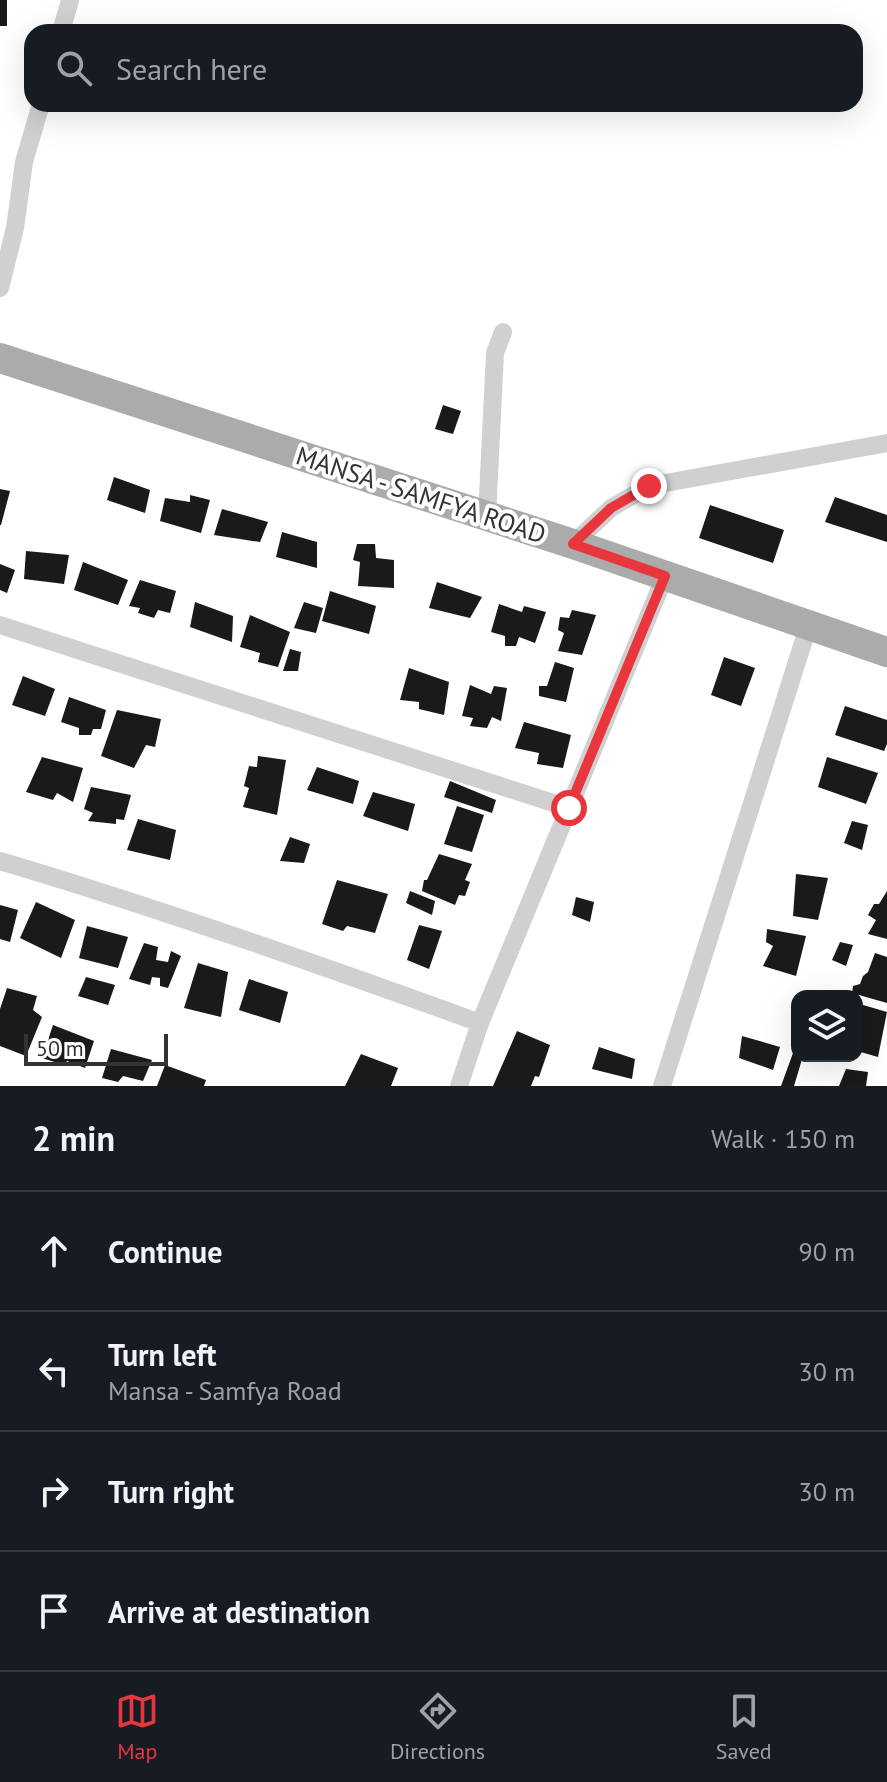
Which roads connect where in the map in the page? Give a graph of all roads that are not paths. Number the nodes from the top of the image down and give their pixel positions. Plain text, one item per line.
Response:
1 (70, 0) edge
2 (63, 24) edge
3 (39, 112) edge
4 (0, 288) edge
5 (503, 332) dead end
6 (0, 358) edge
7 (887, 443) edge
8 (487, 517) junction
9 (573, 544) junction
10 (665, 576) junction
11 (809, 624) junction
12 (0, 625) edge
13 (887, 652) edge
14 (569, 808) junction
15 (0, 861) edge
16 (480, 1023) junction
17 (459, 1086) edge
18 (662, 1086) edge

1 - 2 street
3 - 4 street
5 - 8 street
6 - 8 main road, MANSA - SAMFYA ROAD
7 - 9 street
8 - 9 main road, MANSA - SAMFYA ROAD
9 - 10 main road, MANSA - SAMFYA ROAD
10 - 11 main road, MANSA - SAMFYA ROAD
10 - 14 street
11 - 13 main road, MANSA - SAMFYA ROAD
11 - 18 street
12 - 14 street
14 - 16 street
15 - 16 street
16 - 17 street

